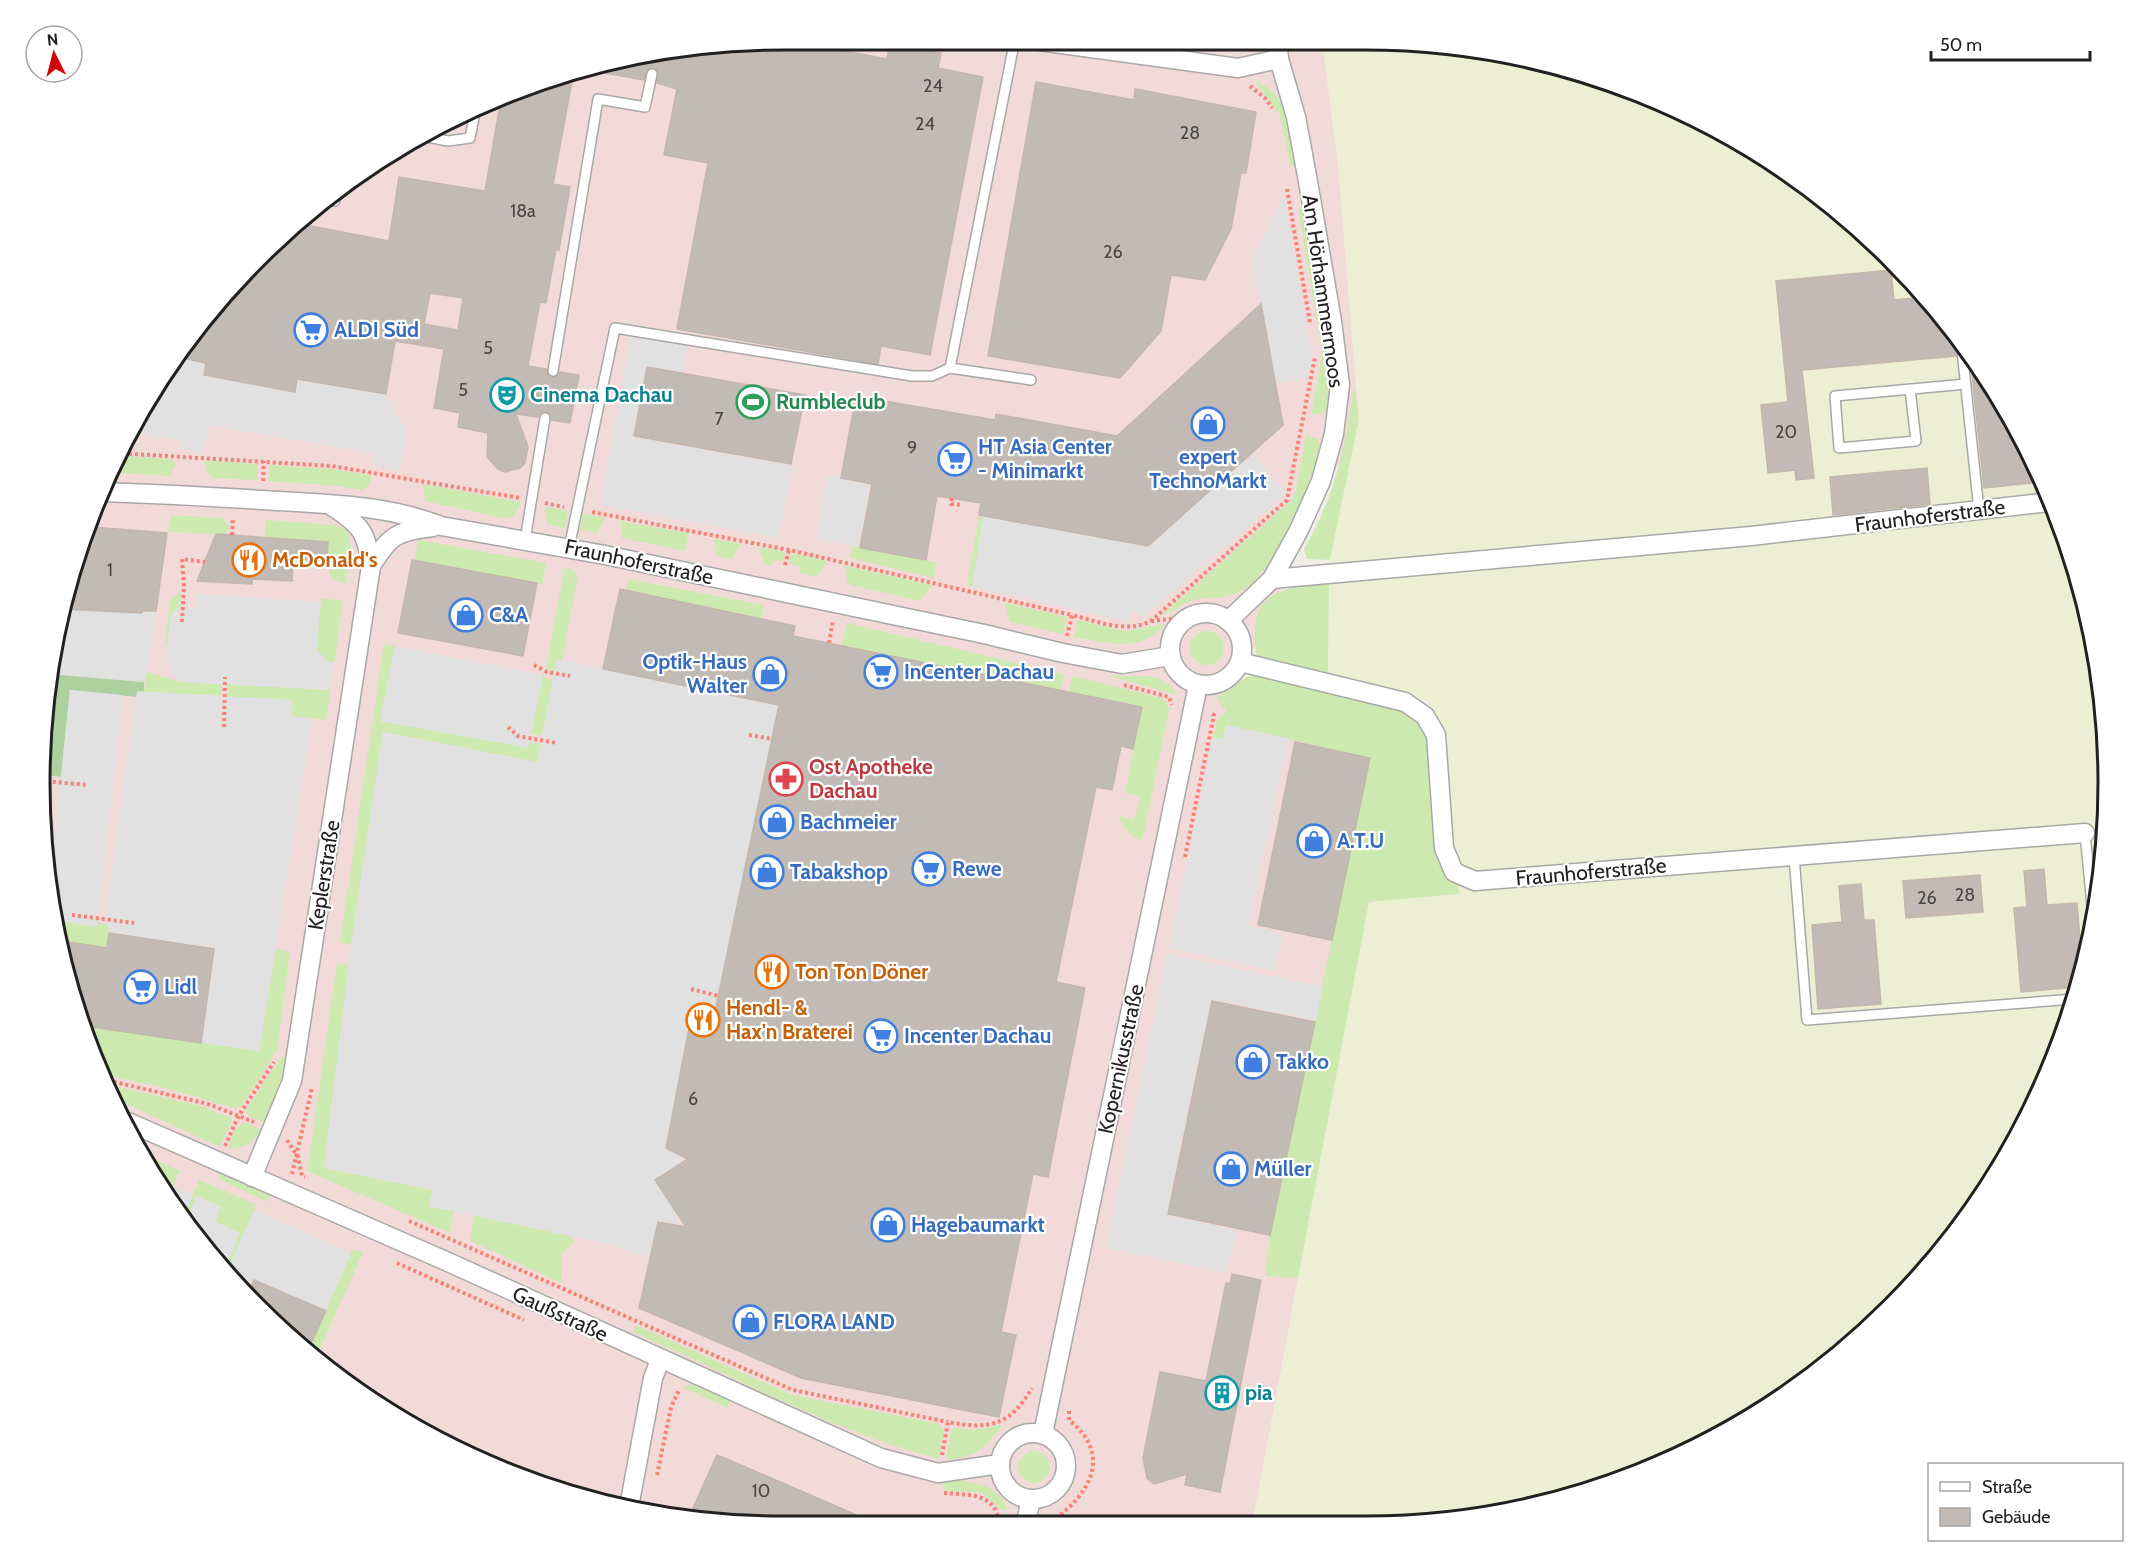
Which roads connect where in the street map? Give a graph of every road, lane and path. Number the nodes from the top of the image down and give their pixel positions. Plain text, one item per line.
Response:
1 (1013, 50) edge
2 (1113, 50) edge
3 (1278, 50) edge
4 (1279, 59) junction
5 (1238, 68) junction
6 (652, 74) dead end
7 (1275, 115) dead end
8 (474, 118) edge
9 (434, 138) edge
10 (1287, 187) dead end
11 (1312, 332) dead end
12 (1316, 355) dead end
13 (1963, 360) edge
14 (950, 368) junction
15 (553, 370) dead end
16 (1031, 380) dead end
17 (1966, 384) junction
18 (1910, 389) junction
19 (545, 418) dead end
20 (127, 454) edge
21 (109, 492) edge
22 (952, 498) dead end
23 (531, 501) junction
24 (2042, 503) edge
25 (328, 504) junction
26 (962, 505) dead end
27 (576, 509) junction
28 (1979, 510) junction
29 (222, 515) dead end
30 (233, 515) junction
31 (242, 515) dead end
32 (441, 526) junction
33 (232, 535) dead end
34 (525, 540) junction
35 (568, 548) junction
36 (789, 550) junction
37 (205, 562) dead end
38 (785, 565) dead end
39 (371, 566) junction
40 (1272, 579) junction
41 (1072, 615) junction
42 (834, 616) dead end
43 (1191, 617) junction
44 (1150, 621) junction
45 (1228, 621) junction
46 (182, 622) dead end
47 (829, 643) dead end
48 (1063, 653) junction
49 (1170, 656) junction
50 (1240, 662) junction
51 (534, 666) dead end
52 (570, 676) dead end
53 (225, 677) dead end
54 (1116, 683) dead end
55 (1198, 685) junction
56 (1171, 709) dead end
57 (224, 727) dead end
58 (508, 727) dead end
59 (749, 735) dead end
60 (772, 739) dead end
61 (557, 743) dead end
62 (50, 782) edge
63 (88, 785) dead end
64 (2085, 833) joint
65 (1794, 856) junction
66 (2090, 884) edge
67 (72, 915) dead end
68 (134, 923) dead end
69 (690, 989) dead end
70 (719, 996) dead end
71 (2065, 1000) edge
72 (280, 1053) dead end
73 (113, 1082) edge
74 (313, 1082) dead end
75 (135, 1125) edge
76 (252, 1177) junction
77 (313, 1180) dead end
78 (400, 1217) dead end
79 (660, 1360) junction
80 (1034, 1382) dead end
81 (680, 1390) dead end
82 (1069, 1400) dead end
83 (948, 1422) junction
84 (1043, 1434) junction
85 (1000, 1464) junction
86 (938, 1473) junction
87 (657, 1476) dead end
88 (630, 1499) edge
89 (1031, 1499) junction
90 (997, 1516) edge
91 (1027, 1516) edge
92 (1060, 1516) edge

1 - 14 lane
2 - 5 street
3 - 4 street, Am Hörhammermoos
4 - 5 street
4 - 40 street, Am Hörhammermoos
5 - 7 path
6 - 15 lane
8 - 9 lane
10 - 11 path
12 - 44 path
13 - 17 lane
14 - 16 lane
14 - 27 lane
17 - 18 lane
17 - 28 lane
18 - 18 lane
19 - 23 lane
20 - 23 path
21 - 25 street, Fraunhoferstraße
22 - 26 path
23 - 27 path
23 - 34 lane
24 - 28 street, Fraunhoferstraße
25 - 32 street, Fraunhoferstraße
25 - 39 street, Keplerstraße
27 - 35 lane
27 - 36 path
28 - 40 street, Fraunhoferstraße
29 - 30 path
30 - 31 path
30 - 33 path
32 - 34 street, Fraunhoferstraße
32 - 39 street, Keplerstraße
34 - 35 street, Fraunhoferstraße
35 - 48 street, Fraunhoferstraße
36 - 38 path
36 - 41 path
37 - 46 path
39 - 76 street, Keplerstraße
40 - 45 street, Am Hörhammermoos
41 - 44 path
41 - 48 path
42 - 47 path
43 - 44 path
43 - 45 street
43 - 49 street
45 - 50 street
48 - 49 street, Fraunhoferstraße
49 - 55 street
50 - 55 street
50 - 65 street, Fraunhoferstraße
51 - 52 path
53 - 57 path
54 - 56 path
55 - 84 street, Kopernikusstraße
58 - 61 path
59 - 60 path
62 - 63 path
64 - 65 street, Fraunhoferstraße
64 - 66 lane
65 - 71 lane
67 - 68 path
69 - 70 path
72 - 73 path
74 - 77 path
75 - 76 street, Gaußstraße
76 - 79 street, Gaußstraße
78 - 83 path
79 - 86 street, Gaußstraße
79 - 88 street
80 - 83 path
81 - 87 path
82 - 92 path
83 - 86 path
84 - 85 street
84 - 89 street
85 - 86 street, Gaußstraße
85 - 89 street
86 - 90 path
89 - 91 street

